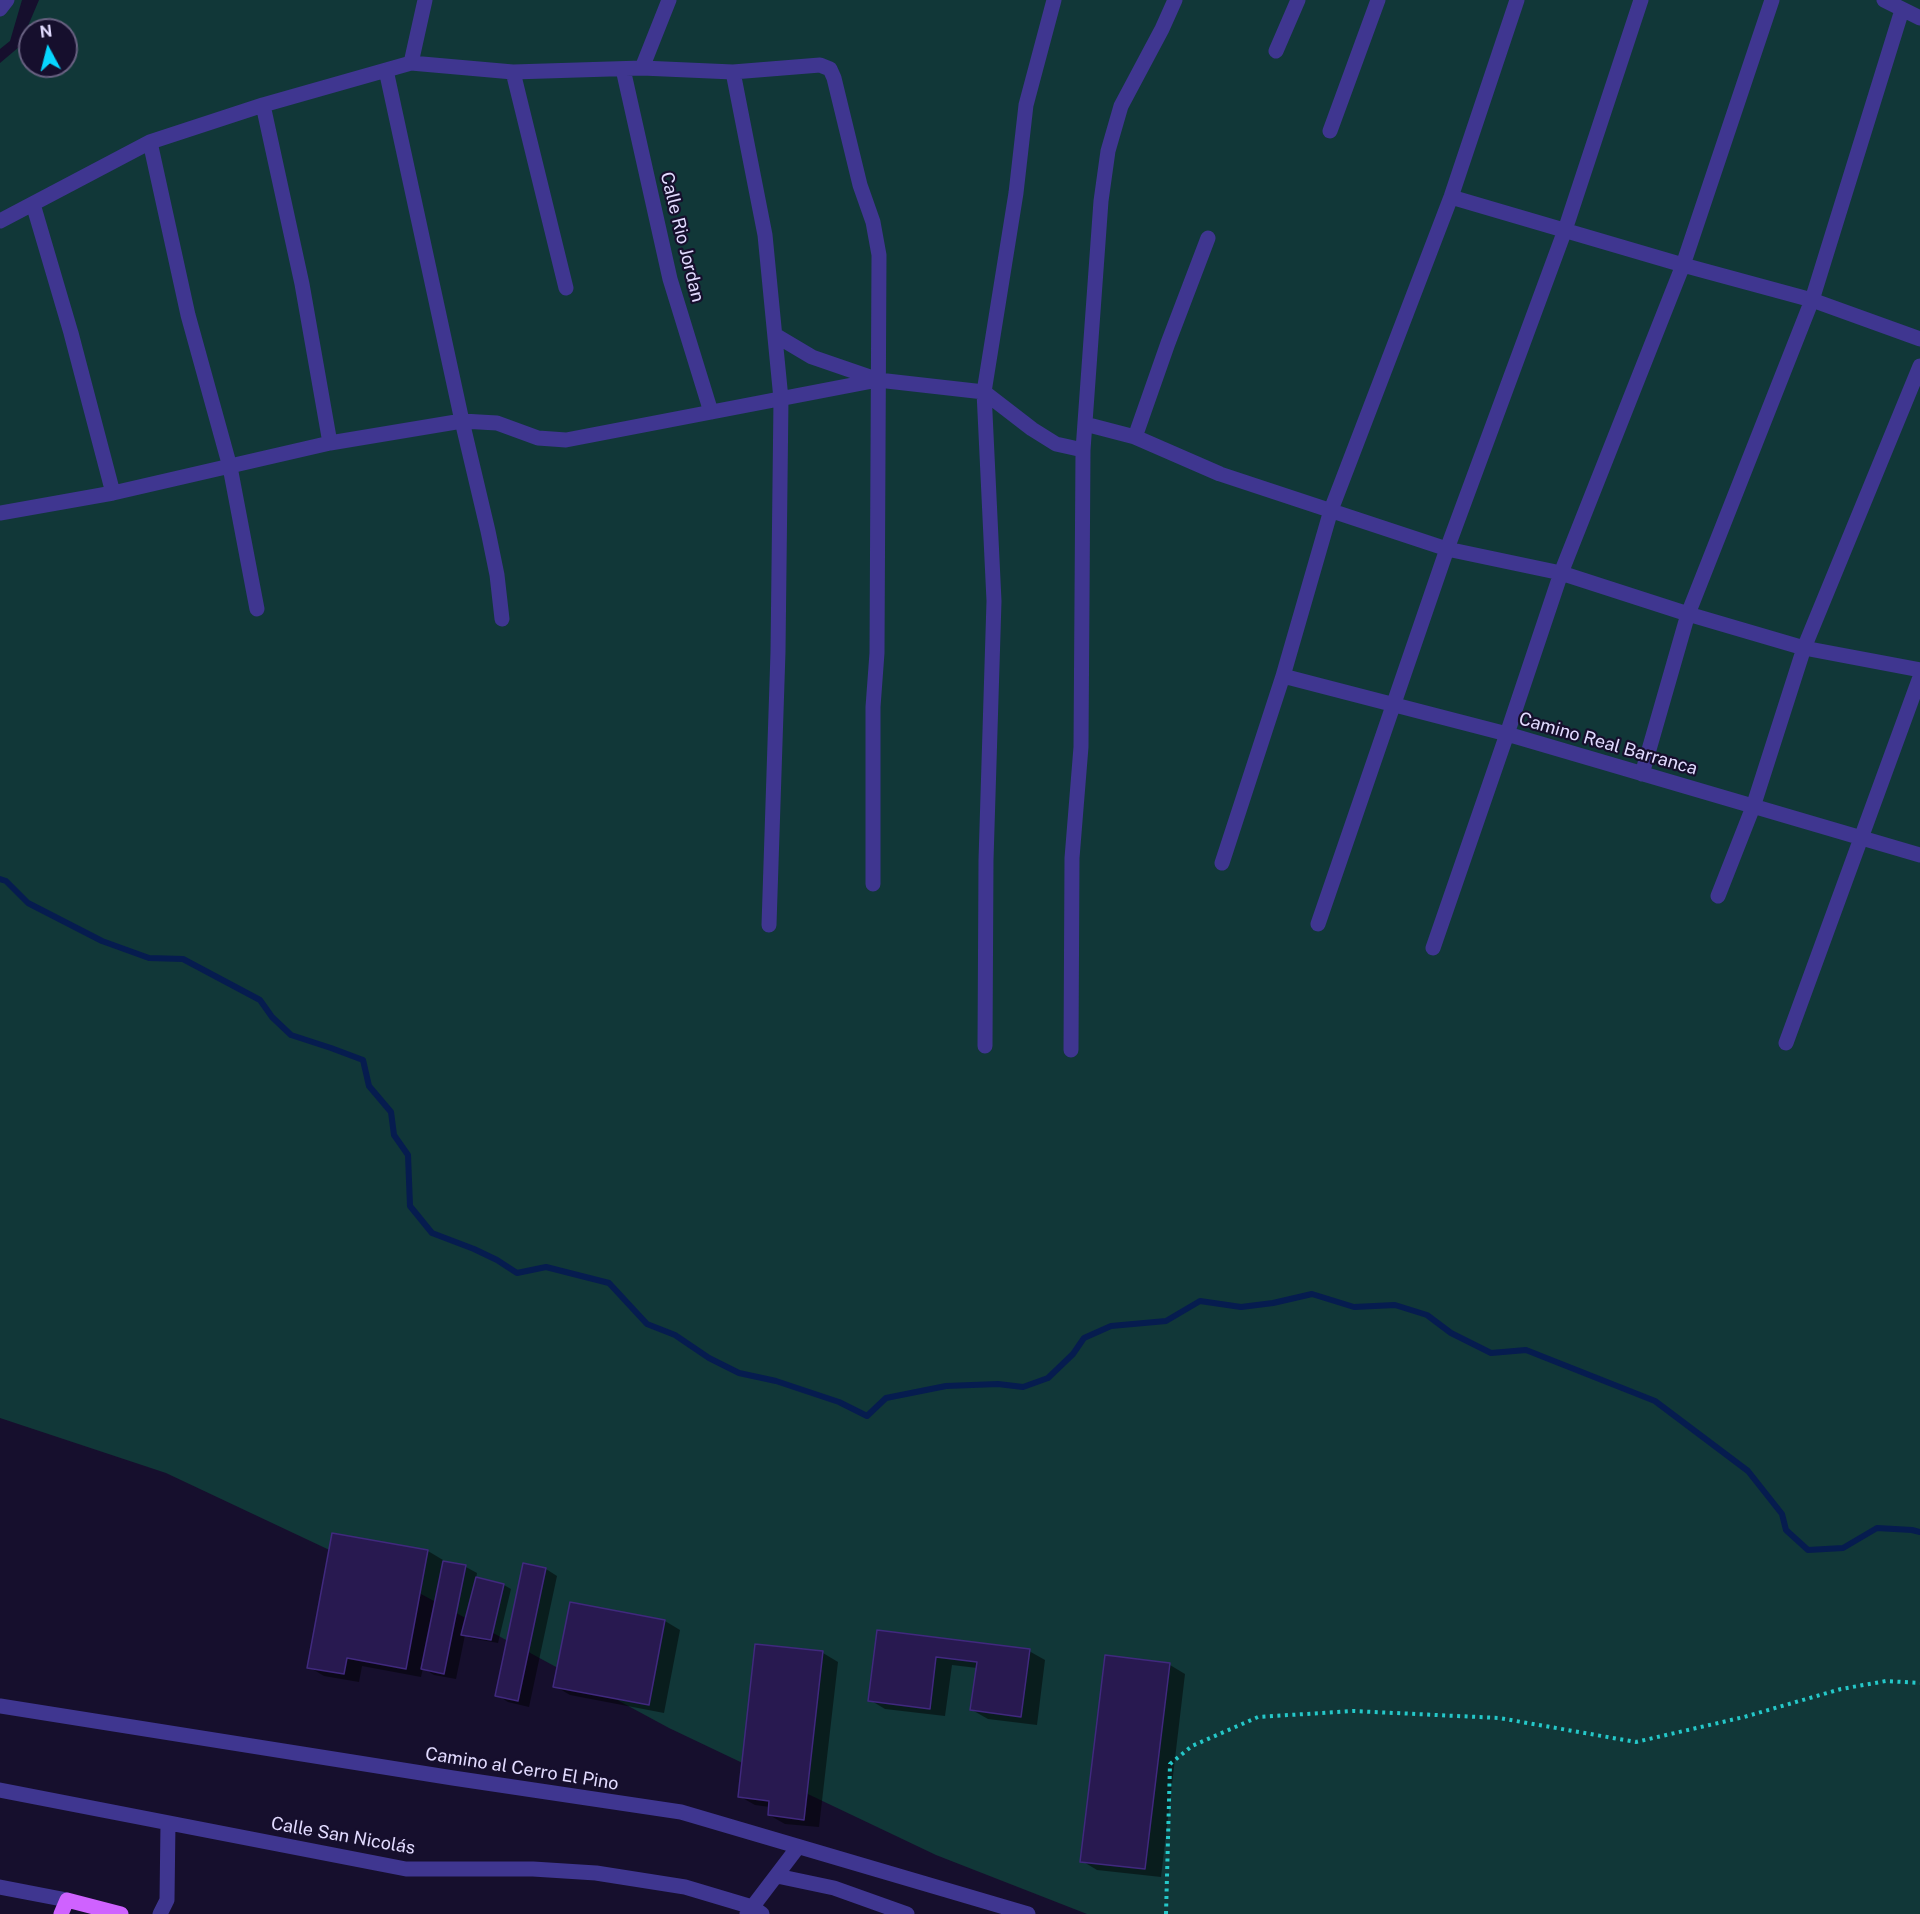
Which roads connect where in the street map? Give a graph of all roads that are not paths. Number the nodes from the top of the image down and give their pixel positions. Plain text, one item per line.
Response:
1 (7, 0) edge
2 (426, 0) edge
3 (669, 0) edge
4 (1054, 0) edge
5 (1175, 0) edge
6 (1298, 0) edge
7 (1378, 0) edge
8 (1517, 0) edge
9 (1641, 0) edge
10 (1772, 0) edge
11 (1884, 0) edge
12 (0, 9) edge
13 (1902, 10) junction
14 (1920, 18) edge
15 (1276, 51) dead end
16 (411, 63) junction
17 (642, 68) junction
18 (623, 69) junction
19 (386, 70) junction
20 (513, 72) junction
21 (733, 72) junction
22 (263, 105) junction
23 (1330, 131) dead end
24 (150, 142) junction
25 (1450, 197) junction
26 (33, 204) junction
27 (0, 221) edge
28 (1565, 230) junction
29 (1208, 238) dead end
30 (1683, 265) junction
31 (566, 288) dead end
32 (1812, 300) junction
33 (775, 335) junction
34 (1920, 339) edge
35 (1920, 366) edge
36 (878, 380) junction
37 (984, 392) junction
38 (782, 399) junction
39 (711, 412) junction
40 (462, 421) junction
41 (1086, 424) junction
42 (1135, 437) junction
43 (330, 443) junction
44 (1083, 450) junction
45 (230, 467) junction
46 (113, 493) junction
47 (1331, 510) junction
48 (0, 513) edge
49 (1447, 549) junction
50 (1561, 573) junction
51 (257, 609) dead end
52 (1688, 614) junction
53 (502, 619) dead end
54 (1804, 648) junction
55 (1920, 670) edge
56 (1283, 676) junction
57 (1920, 676) edge
58 (1392, 705) junction
59 (1507, 734) junction
60 (1642, 774) junction
61 (1753, 807) junction
62 (1861, 838) junction
63 (1920, 855) edge
64 (1222, 863) dead end
65 (873, 885) dead end
66 (1718, 896) dead end
67 (1318, 924) dead end
68 (769, 925) dead end
69 (1433, 948) dead end
70 (1785, 1043) dead end
71 (985, 1046) dead end
72 (1071, 1050) dead end
73 (0, 1706) edge
74 (0, 1790) edge
75 (168, 1823) junction
76 (798, 1847) junction
77 (777, 1876) junction
78 (0, 1887) edge
79 (64, 1907) edge
80 (754, 1912) edge
81 (121, 1914) edge
82 (160, 1914) edge
83 (907, 1914) edge
84 (1028, 1914) edge

1 - 12 street
2 - 16 street
3 - 17 street
4 - 37 street
5 - 41 street
6 - 15 street
7 - 23 street
8 - 25 street
9 - 28 street
10 - 30 street
11 - 13 street
13 - 14 street
13 - 32 street
16 - 19 street
16 - 20 street
17 - 18 street
17 - 21 street
18 - 20 street
18 - 39 street, Calle Rio Jordan
19 - 22 street
19 - 40 street
20 - 31 street
21 - 33 street
21 - 36 street
22 - 24 street
22 - 43 street
24 - 26 street
24 - 45 street
25 - 28 street
25 - 47 street
26 - 27 street
26 - 46 street
28 - 30 street
28 - 49 street
29 - 42 street
30 - 32 street
30 - 50 street
32 - 34 street
32 - 52 street
33 - 36 street
33 - 38 street
35 - 54 street
36 - 37 street
36 - 38 street
36 - 65 street
37 - 44 street
37 - 71 street
38 - 39 street
38 - 68 street
39 - 40 street
40 - 43 street
40 - 53 street
41 - 42 street
41 - 44 street
42 - 47 street
43 - 45 street
44 - 72 street
45 - 46 street
45 - 51 street
46 - 48 street
47 - 49 street
47 - 56 street
49 - 50 street
49 - 58 street
50 - 52 street
50 - 59 street
52 - 54 street
52 - 60 street
54 - 55 street
54 - 61 street
56 - 58 street, Camino Real Barranca
56 - 64 street
57 - 62 street
58 - 59 street, Camino Real Barranca
58 - 67 street
59 - 60 street, Camino Real Barranca
59 - 69 street
60 - 61 street, Camino Real Barranca
61 - 62 street, Camino Real Barranca
61 - 66 street
62 - 63 street, Camino Real Barranca
62 - 70 street
73 - 76 street, Camino al Cerro El Pino
74 - 75 street, Calle San Nicolás
75 - 80 street, Calle San Nicolás
75 - 82 street
76 - 77 street
76 - 84 street, Camino al Cerro El Pino
77 - 80 street
77 - 83 street
78 - 79 street
79 - 81 main road

